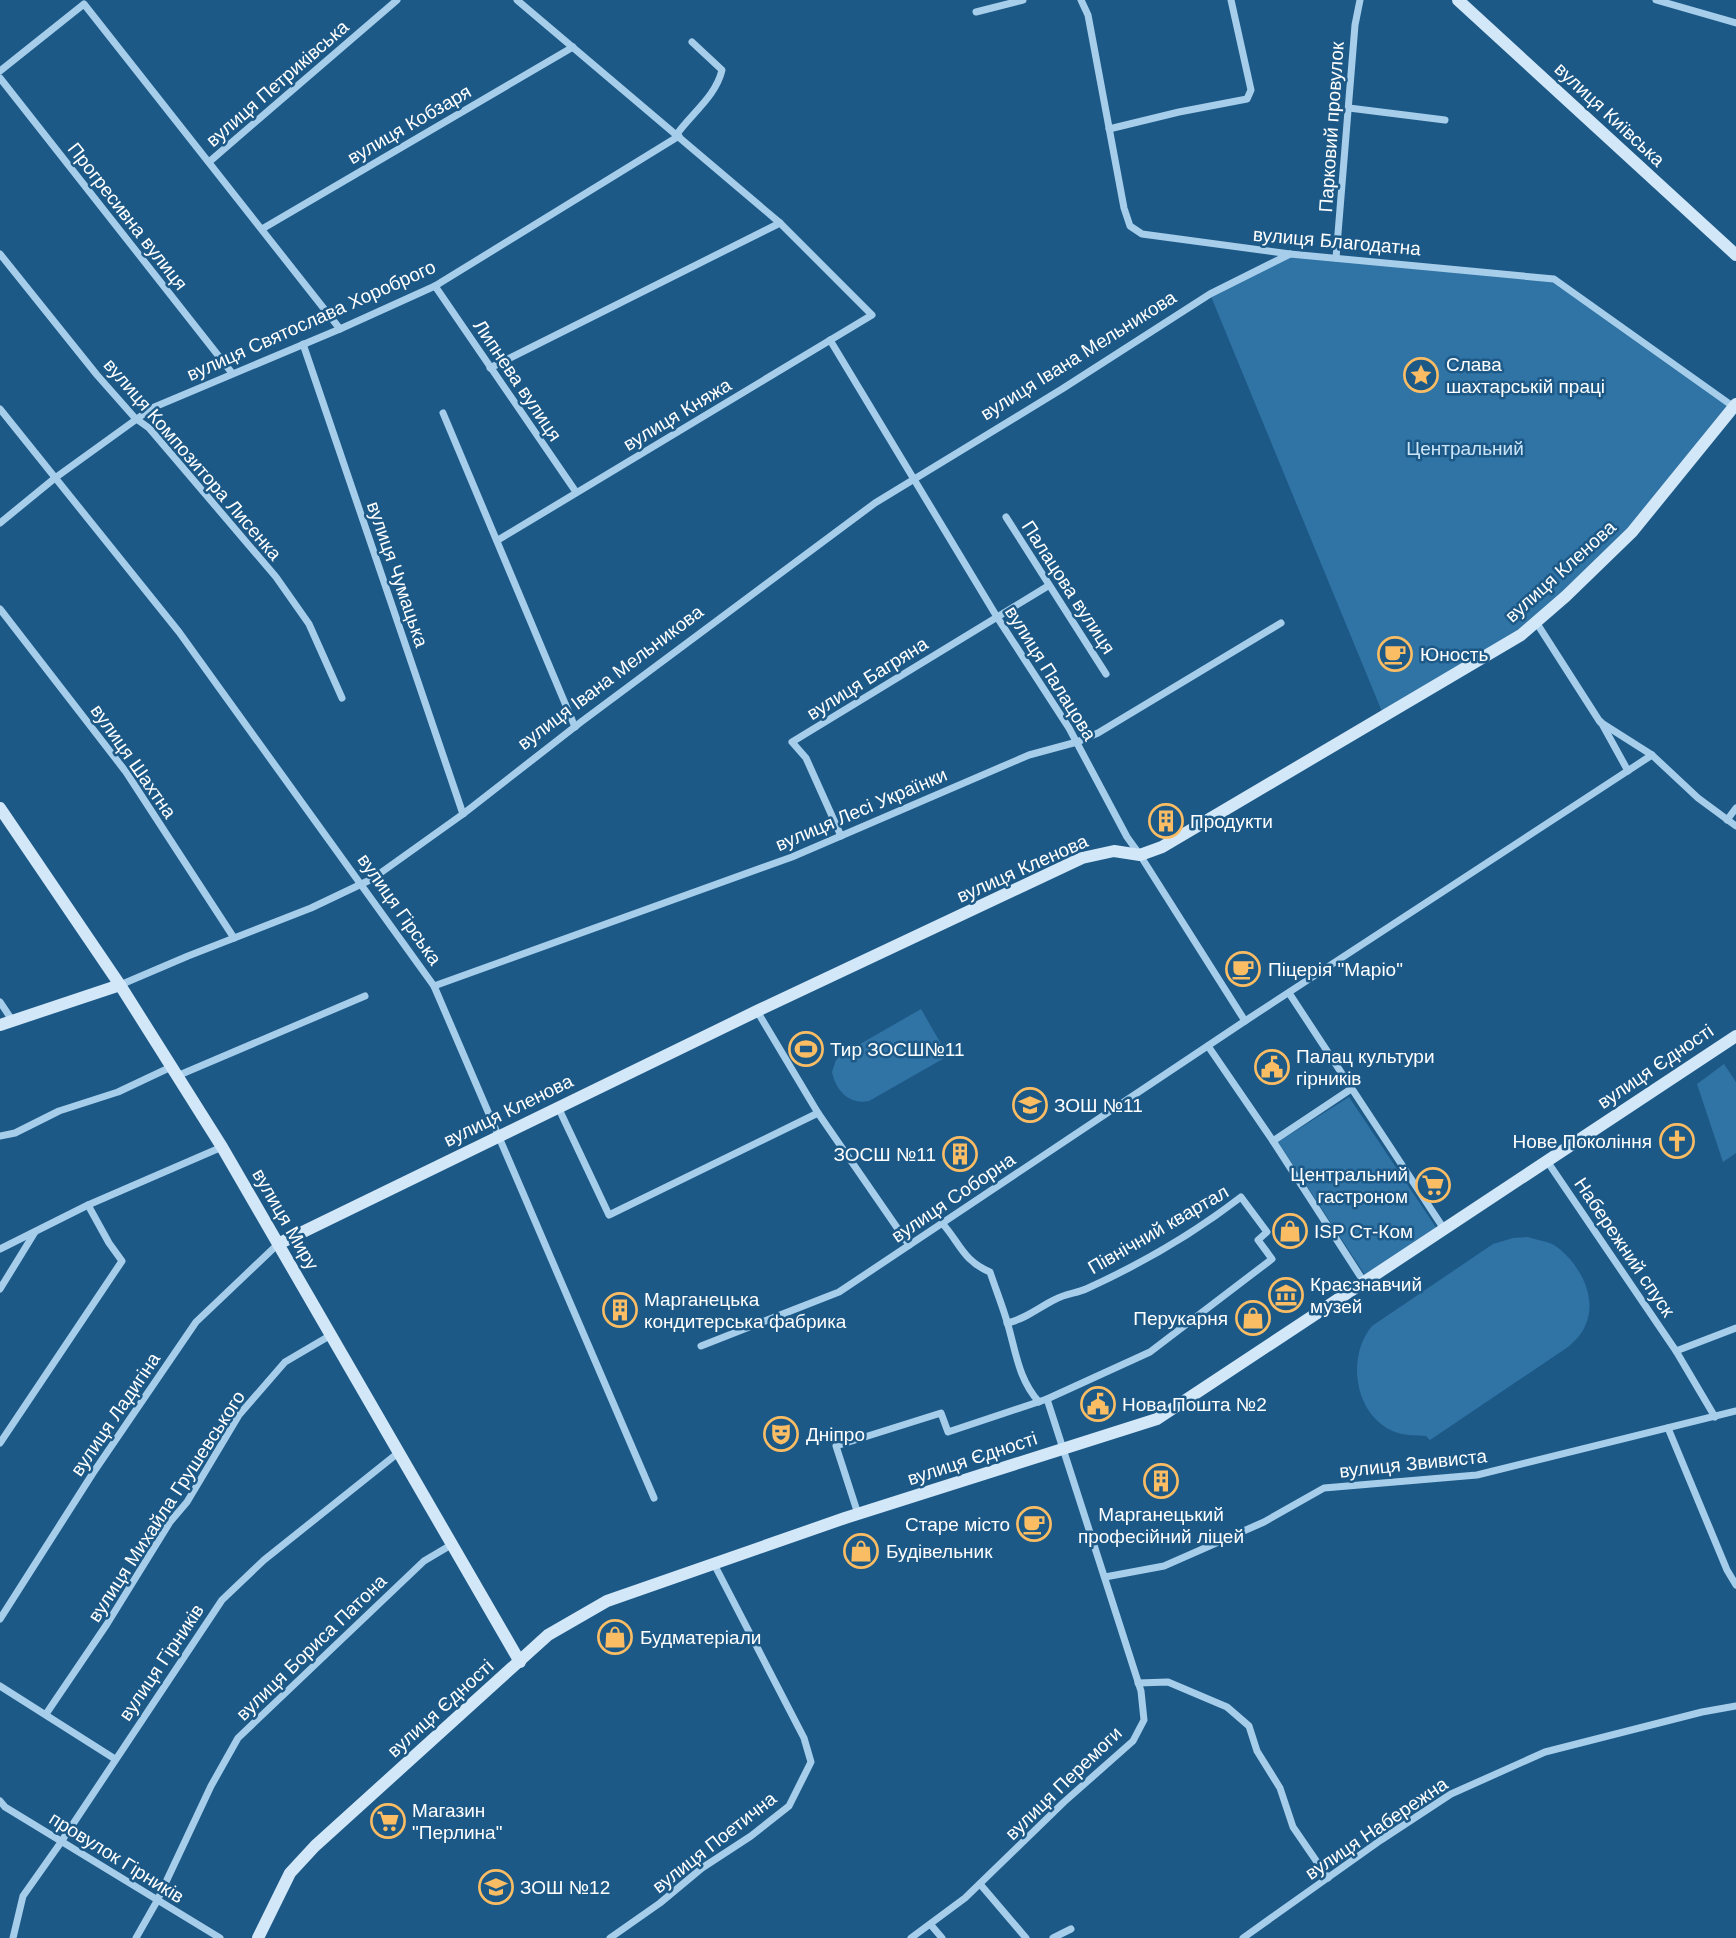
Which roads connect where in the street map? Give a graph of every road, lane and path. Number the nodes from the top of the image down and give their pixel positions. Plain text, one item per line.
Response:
1 (397, 0) edge
2 (517, 0) edge
3 (1023, 0) edge
4 (1081, 0) edge
5 (1231, 0) edge
6 (1360, 0) edge
7 (1458, 0) edge
8 (1656, 0) edge
9 (976, 12) dead end
10 (1736, 23) edge
11 (692, 42) dead end
12 (573, 47) junction
13 (0, 71) edge
14 (0, 78) edge
15 (1349, 108) junction
16 (1445, 120) dead end
17 (1109, 129) junction
18 (678, 135) junction
19 (209, 162) junction
20 (780, 223) junction
21 (261, 229) junction
22 (0, 254) edge
23 (1290, 254) junction
24 (1736, 255) edge
25 (1336, 258) junction
26 (435, 286) junction
27 (340, 329) junction
28 (830, 340) junction
29 (303, 344) junction
30 (490, 368) junction
31 (232, 373) junction
32 (1735, 405) edge
33 (0, 409) edge
34 (443, 413) dead end
35 (135, 418) junction
36 (55, 478) junction
37 (915, 480) junction
38 (576, 492) junction
39 (1006, 517) dead end
40 (0, 523) edge
41 (498, 540) junction
42 (1048, 586) junction
43 (0, 609) edge
44 (997, 617) junction
45 (1536, 622) junction
46 (1281, 623) dead end
47 (1106, 674) dead end
48 (342, 698) dead end
49 (1600, 722) junction
50 (575, 727) junction
51 (1077, 742) junction
52 (1652, 755) junction
53 (1628, 771) junction
54 (0, 808) edge
55 (1736, 808) edge
56 (463, 814) junction
57 (1727, 820) junction
58 (1736, 826) edge
59 (841, 836) junction
60 (1140, 855) junction
61 (363, 884) junction
62 (233, 938) junction
63 (120, 985) junction
64 (434, 986) junction
65 (1289, 993) junction
66 (365, 996) dead end
67 (0, 1002) edge
68 (757, 1011) junction
69 (1245, 1021) junction
70 (6, 1022) edge
71 (1736, 1036) edge
72 (1208, 1046) junction
73 (174, 1071) junction
74 (1352, 1089) junction
75 (558, 1107) junction
76 (818, 1113) junction
77 (0, 1136) edge
78 (498, 1136) junction
79 (1273, 1141) junction
80 (222, 1147) junction
81 (1547, 1161) junction
82 (88, 1205) junction
83 (942, 1223) junction
84 (1444, 1229) junction
85 (36, 1231) junction
86 (278, 1244) junction
87 (909, 1245) junction
88 (0, 1249) edge
89 (1364, 1282) junction
90 (0, 1289) edge
91 (1007, 1323) junction
92 (1736, 1328) edge
93 (331, 1335) junction
94 (701, 1346) dead end
95 (1676, 1351) junction
96 (1047, 1399) junction
97 (1039, 1402) junction
98 (1736, 1411) edge
99 (1715, 1417) junction
100 (1668, 1429) junction
101 (0, 1443) edge
102 (1063, 1449) junction
103 (398, 1453) junction
104 (654, 1498) dead end
105 (858, 1514) junction
106 (451, 1545) junction
107 (714, 1564) junction
108 (1105, 1577) junction
109 (1736, 1586) edge
110 (0, 1619) edge
111 (520, 1662) junction
112 (1138, 1683) junction
113 (0, 1686) edge
114 (1736, 1706) edge
115 (46, 1714) junction
116 (115, 1759) junction
117 (0, 1801) edge
118 (62, 1842) junction
119 (1328, 1878) junction
120 (980, 1884) junction
121 (157, 1901) junction
122 (931, 1925) junction
123 (1071, 1929) dead end
124 (13, 1938) edge
125 (136, 1938) edge
126 (220, 1938) edge
127 (258, 1938) edge
128 (610, 1938) edge
129 (911, 1938) edge
130 (942, 1938) edge
131 (1026, 1938) edge
132 (1053, 1938) edge
133 (1243, 1938) edge

1 - 19 street, вулиця Петриківська
2 - 12 street
3 - 9 street
4 - 17 street, вулиця Благодатна
5 - 17 street
6 - 15 street, Парковий провулок
7 - 24 street, вулиця Київська
8 - 10 street
11 - 18 street
12 - 18 street
12 - 21 street, вулиця Кобзаря
13 - 19 street
14 - 31 street, Прогресивна вулиця
15 - 16 street
15 - 25 street, Парковий провулок
17 - 23 street, вулиця Благодатна
18 - 20 street
18 - 26 street, вулиця Святослава Хороброго
19 - 21 street
20 - 28 street, вулиця Княжа
20 - 30 street
21 - 27 street
22 - 35 street, вулиця Композитора Лисенка
23 - 25 street, вулиця Благодатна
23 - 37 street, вулиця Івана Мельникова
25 - 32 street, вулиця Благодатна
26 - 27 street, вулиця Святослава Хороброго
26 - 30 street, Липнева вулиця
27 - 29 street, вулиця Святослава Хороброго
28 - 37 street, вулиця Палацова
28 - 38 street, вулиця Княжа
29 - 31 street, вулиця Святослава Хороброго
29 - 56 street, вулиця Чумацька
30 - 38 street, Липнева вулиця
31 - 35 street, вулиця Святослава Хороброго
32 - 45 street, вулиця Кленова
33 - 36 street, вулиця Гірська
34 - 41 street
35 - 36 street, вулиця Святослава Хороброго
35 - 48 street, вулиця Композитора Лисенка
36 - 40 street, вулиця Святослава Хороброго
36 - 61 street, вулиця Гірська
37 - 44 street, вулиця Палацова
37 - 50 street, вулиця Івана Мельникова
38 - 41 street, вулиця Княжа
39 - 42 street, Палацова вулиця
41 - 50 street
42 - 44 street, вулиця Багряна
42 - 47 street, Палацова вулиця
43 - 62 street, вулиця Шахтна
44 - 51 street, вулиця Палацова
44 - 59 street, вулиця Багряна
45 - 49 street
45 - 60 street, вулиця Кленова
46 - 51 street, вулиця Лесі Українки
49 - 52 street
49 - 53 street
50 - 56 street, вулиця Івана Мельникова
51 - 59 street, вулиця Лесі Українки
51 - 60 street, вулиця Палацова
52 - 53 street, вулиця Соборна
52 - 57 street
53 - 65 street, вулиця Соборна
54 - 63 street, вулиця Миру
55 - 57 street
56 - 61 street, вулиця Івана Мельникова
57 - 58 street
59 - 64 street, вулиця Лесі Українки
60 - 68 street, вулиця Кленова
60 - 69 street, вулиця Палацова
61 - 62 street, вулиця Івана Мельникова
61 - 64 street, вулиця Гірська
62 - 63 street, вулиця Івана Мельникова
63 - 70 street, вулиця Івана Мельникова
63 - 73 street, вулиця Миру
64 - 78 street, вулиця Гірська
65 - 69 street, вулиця Соборна
65 - 74 street
66 - 73 street
67 - 70 street
68 - 75 street, вулиця Кленова
68 - 76 street
69 - 72 street, вулиця Соборна
71 - 81 street, вулиця Єдності
72 - 79 street
72 - 83 street, вулиця Соборна
73 - 77 street
73 - 80 street, вулиця Миру
74 - 79 street
74 - 84 street
75 - 76 street
75 - 78 street, вулиця Кленова
76 - 87 street
78 - 86 street, вулиця Кленова
78 - 104 street, вулиця Гірська
79 - 89 street
80 - 82 street
80 - 86 street, вулиця Миру
81 - 84 street, вулиця Єдності
81 - 95 street, Набережний спуск
82 - 85 street
82 - 101 street
83 - 87 street, вулиця Соборна
83 - 91 street
84 - 89 street, вулиця Єдності
85 - 88 street
85 - 90 street
86 - 93 street, вулиця Миру
86 - 110 street, вулиця Ладигіна
87 - 94 street, вулиця Соборна
89 - 102 street, вулиця Єдності
91 - 96 street, Північний квартал
91 - 97 street
92 - 95 street
93 - 103 street, вулиця Миру
93 - 115 street, вулиця Михайла Грушевського
95 - 99 street, Набережний спуск
96 - 97 street, Північний квартал
96 - 102 street
97 - 105 street, Північний квартал
98 - 99 street, вулиця Звивиста
99 - 100 street, вулиця Звивиста
100 - 108 street, вулиця Звивиста
100 - 109 street
102 - 105 street, вулиця Єдності
102 - 108 street, вулиця Перемоги
103 - 106 street, вулиця Миру
103 - 116 street, вулиця Гірників
105 - 107 street, вулиця Єдності
106 - 111 street, вулиця Миру
106 - 121 street, вулиця Бориса Патона
107 - 111 street, вулиця Єдності
107 - 128 street, вулиця Поетична
108 - 112 street, вулиця Перемоги
111 - 127 street, вулиця Єдності
112 - 119 street
112 - 120 street, вулиця Перемоги
113 - 115 street
114 - 119 street, вулиця Набережна
115 - 116 street
116 - 118 street, вулиця Гірників
117 - 118 street, провулок Гірників
118 - 121 street, провулок Гірників
118 - 124 street, вулиця Гірників
119 - 133 street, вулиця Набережна
120 - 122 street, вулиця Перемоги
120 - 131 street
121 - 125 street, вулиця Бориса Патона
121 - 126 street, провулок Гірників
122 - 129 street, вулиця Перемоги
122 - 130 street
123 - 132 street

